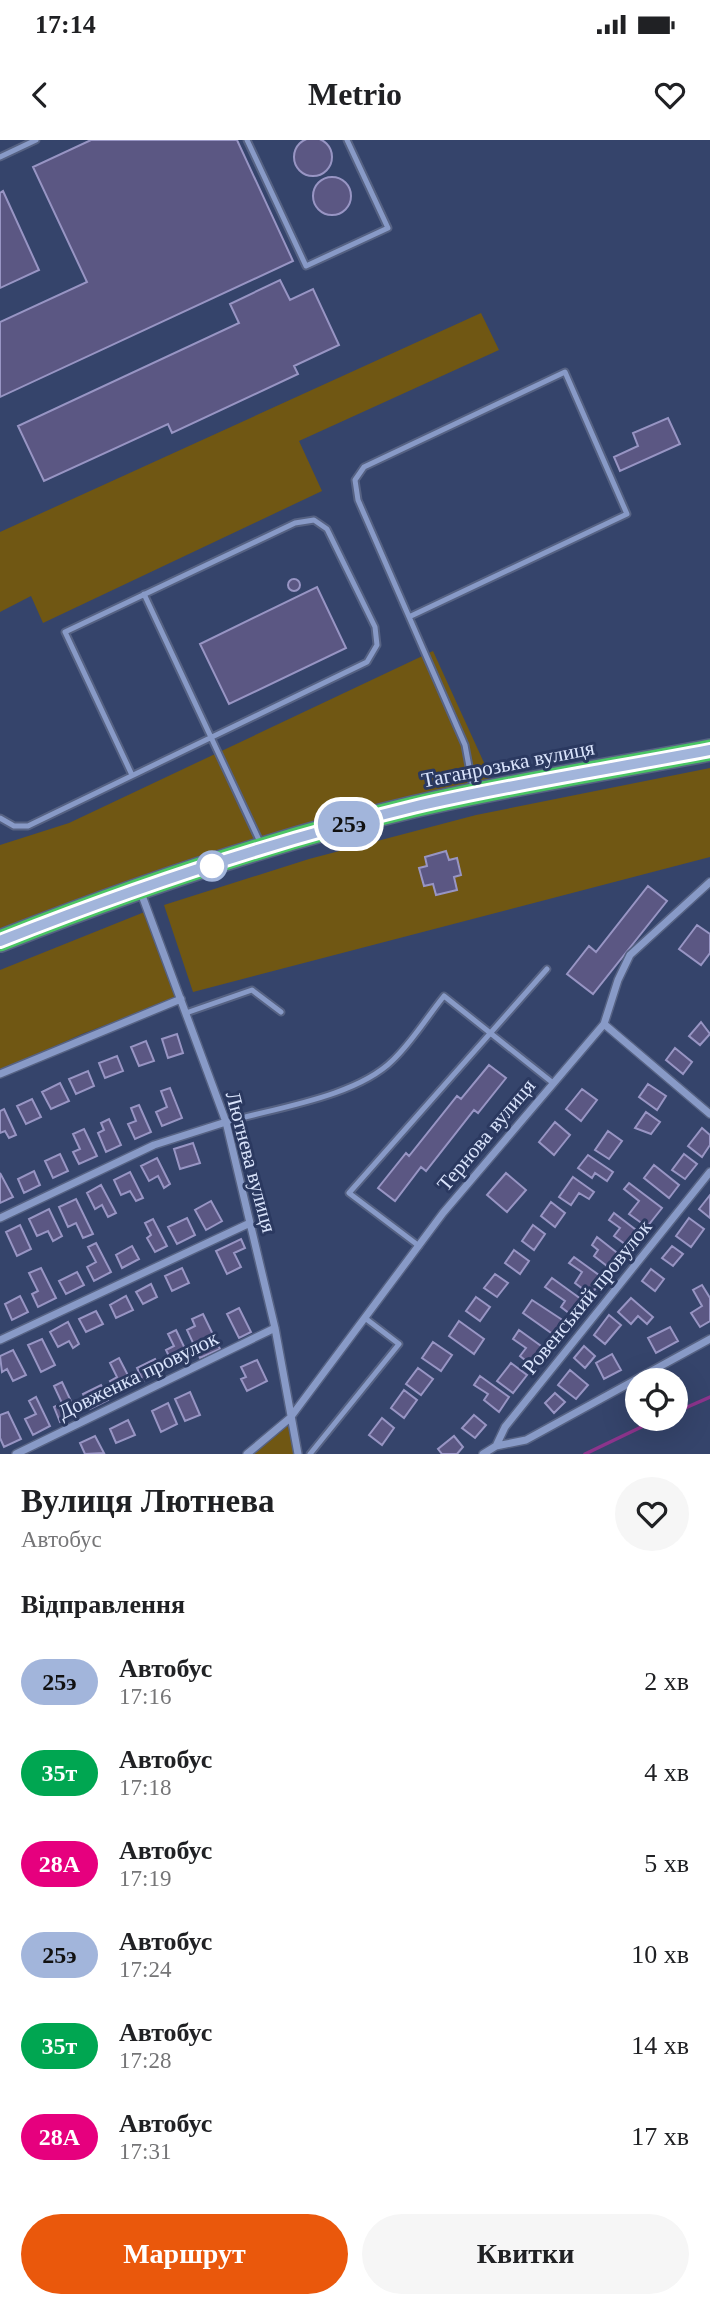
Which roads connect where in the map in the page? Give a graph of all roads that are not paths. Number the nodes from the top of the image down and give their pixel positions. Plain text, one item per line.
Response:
1 (36, 140) edge
2 (247, 140) edge
3 (347, 140) edge
4 (0, 157) edge
5 (144, 594) junction
6 (411, 616) junction
7 (212, 736) junction
8 (710, 750) edge
9 (132, 775) junction
10 (474, 794) junction
11 (0, 818) edge
12 (263, 849) junction
13 (710, 882) edge
14 (139, 889) junction
15 (0, 941) edge
16 (547, 969) dead end
17 (181, 999) junction
18 (281, 1012) dead end
19 (186, 1013) junction
20 (604, 1024) junction
21 (490, 1033) junction
22 (0, 1074) edge
23 (553, 1083) junction
24 (710, 1114) edge
25 (226, 1122) junction
26 (710, 1172) edge
27 (0, 1218) edge
28 (250, 1223) junction
29 (419, 1246) junction
30 (365, 1318) junction
31 (275, 1328) junction
32 (710, 1339) edge
33 (0, 1340) edge
34 (290, 1418) junction
35 (496, 1446) junction
36 (16, 1454) edge
37 (247, 1454) edge
38 (298, 1454) edge
39 (310, 1454) edge
40 (483, 1454) edge

1 - 4 lane
2 - 3 lane
5 - 7 lane
5 - 7 lane
5 - 9 lane
6 - 6 lane
6 - 10 lane
7 - 9 lane
7 - 12 lane
8 - 10 highway, Таганрозька вулиця
9 - 11 lane
10 - 12 highway, Таганрозька вулиця
12 - 14 highway, Таганрозька вулиця
13 - 20 street, Тернова вулиця
14 - 15 highway, Таганрозька вулиця
14 - 17 street, Лютнева вулиця
16 - 21 lane
17 - 19 street, Лютнева вулиця
17 - 22 street
18 - 19 lane
19 - 25 street, Лютнева вулиця
20 - 23 street, Тернова вулиця
20 - 24 street
21 - 23 lane
21 - 25 lane
21 - 29 lane
23 - 29 street, Тернова вулиця
25 - 27 street
25 - 28 street, Лютнева вулиця
26 - 35 street, Ровенський провулок
28 - 31 street, Лютнева вулиця
28 - 33 street
29 - 30 street, Тернова вулиця
30 - 34 street, Тернова вулиця
30 - 39 lane
31 - 34 street, Лютнева вулиця
31 - 36 street, Довженка провулок
32 - 35 street
34 - 37 street, Тернова вулиця
34 - 38 street, Лютнева вулиця
35 - 40 street

